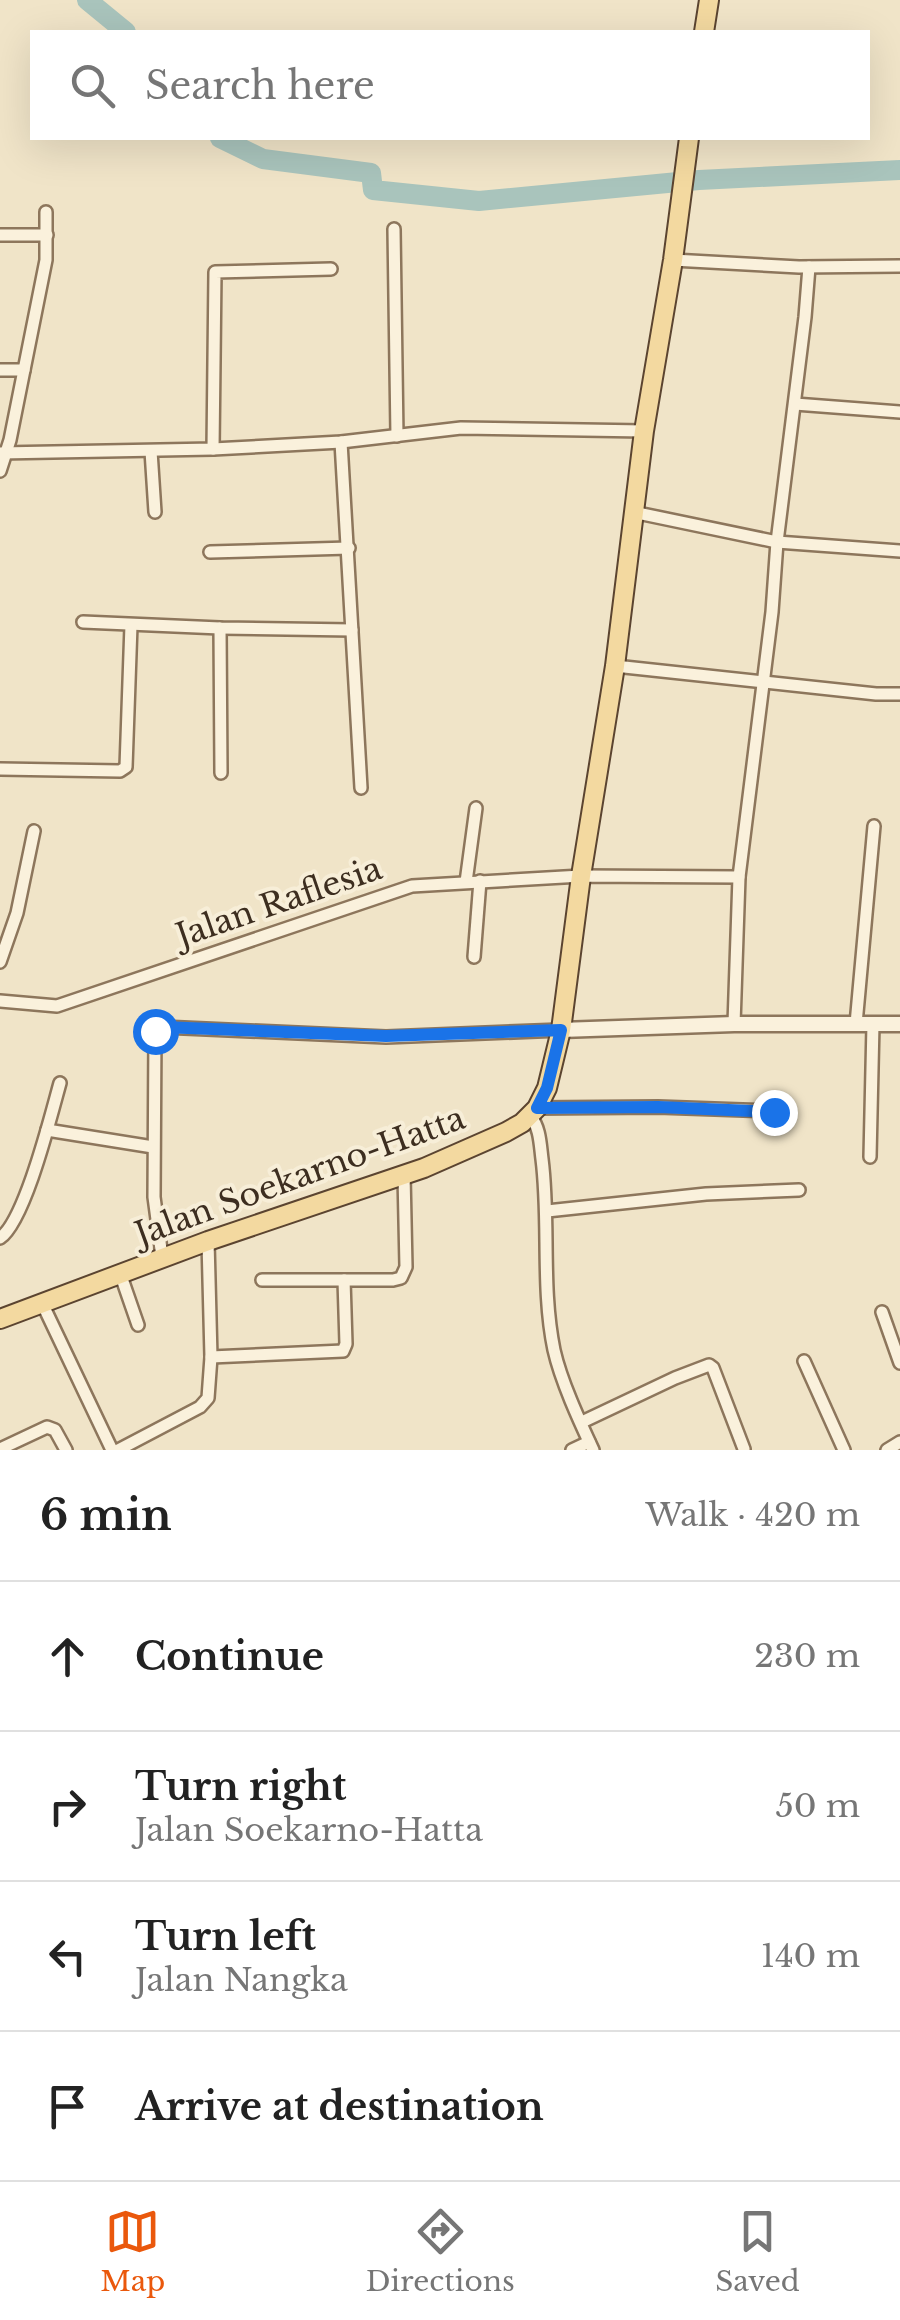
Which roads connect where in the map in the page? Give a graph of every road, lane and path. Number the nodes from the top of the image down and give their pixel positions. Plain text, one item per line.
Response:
1 (709, 0) edge
2 (704, 30) edge
3 (688, 147) edge
4 (46, 212) dead end
5 (394, 229) dead end
6 (47, 234) junction
7 (0, 235) edge
8 (673, 260) junction
9 (900, 266) edge
10 (809, 267) junction
11 (330, 269) dead end
12 (0, 370) edge
13 (24, 370) junction
14 (795, 404) junction
15 (900, 412) edge
16 (644, 430) junction
17 (397, 436) junction
18 (341, 442) junction
19 (213, 450) junction
20 (151, 451) junction
21 (2, 453) edge
22 (0, 471) edge
23 (155, 512) dead end
24 (633, 512) junction
25 (777, 542) junction
26 (349, 548) junction
27 (900, 551) edge
28 (210, 552) dead end
29 (83, 622) dead end
30 (131, 625) junction
31 (220, 628) junction
32 (352, 630) junction
33 (614, 666) junction
34 (762, 680) junction
35 (900, 694) edge
36 (0, 769) edge
37 (222, 773) dead end
38 (360, 788) dead end
39 (476, 808) dead end
40 (874, 826) dead end
41 (34, 831) dead end
42 (581, 876) junction
43 (739, 877) junction
44 (480, 881) junction
45 (466, 882) junction
46 (474, 956) dead end
47 (0, 962) edge
48 (0, 1001) edge
49 (734, 1024) junction
50 (856, 1024) junction
51 (873, 1024) junction
52 (900, 1024) edge
53 (561, 1030) junction
54 (60, 1083) dead end
55 (534, 1112) junction
56 (774, 1112) dead end
57 (47, 1130) junction
58 (152, 1147) junction
59 (870, 1157) dead end
60 (404, 1176) junction
61 (799, 1190) dead end
62 (547, 1211) junction
63 (0, 1238) edge
64 (208, 1241) junction
65 (162, 1257) junction
66 (120, 1273) junction
67 (262, 1280) dead end
68 (344, 1280) junction
69 (42, 1303) junction
70 (882, 1312) dead end
71 (0, 1319) edge
72 (138, 1325) dead end
73 (211, 1357) junction
74 (804, 1361) dead end
75 (900, 1363) edge
76 (582, 1422) junction
77 (900, 1442) edge
78 (591, 1446) edge
79 (0, 1449) edge
80 (66, 1450) edge
81 (115, 1450) edge
82 (572, 1450) edge
83 (743, 1450) edge
84 (844, 1450) edge
85 (888, 1450) edge

1 - 2 main road
3 - 8 main road
4 - 6 street
5 - 17 street
6 - 7 street
6 - 13 street
8 - 10 street
8 - 16 main road
9 - 10 street
10 - 14 street
11 - 19 street
12 - 13 street
13 - 21 street
14 - 15 street
14 - 25 street
16 - 17 street
16 - 24 main road
17 - 18 street
18 - 19 street
18 - 26 street
19 - 20 street
20 - 21 street
20 - 23 street
21 - 22 street
24 - 25 street
24 - 33 main road
25 - 27 street
25 - 34 street
26 - 28 street
26 - 32 street
29 - 30 street
30 - 31 street
30 - 36 street
31 - 32 street
31 - 37 street
32 - 38 street
33 - 34 street
33 - 42 main road
34 - 35 street
34 - 43 street
39 - 45 street
40 - 50 street
41 - 47 street
42 - 43 street, Jalan Raflesia
42 - 44 street, Jalan Raflesia
42 - 53 main road
43 - 49 street
44 - 45 street, Jalan Raflesia
44 - 46 street
45 - 48 street, Jalan Raflesia
49 - 50 street
49 - 53 street
50 - 51 street
51 - 52 street
51 - 59 street
53 - 55 main road
53 - 58 street
54 - 57 street
55 - 56 street
55 - 60 main road, Jalan Soekarno-Hatta
55 - 62 street
57 - 58 street
57 - 63 street
58 - 65 street
60 - 64 main road, Jalan Soekarno-Hatta
60 - 68 street
61 - 62 street
62 - 76 street
64 - 65 main road, Jalan Soekarno-Hatta
64 - 73 street
65 - 66 main road, Jalan Soekarno-Hatta
66 - 69 main road, Jalan Soekarno-Hatta
66 - 72 street
67 - 68 street
68 - 73 street
69 - 71 main road, Jalan Soekarno-Hatta
69 - 81 street
70 - 75 street
73 - 81 street
74 - 84 street
76 - 78 street
76 - 83 street
77 - 85 street
78 - 82 street
79 - 80 street

